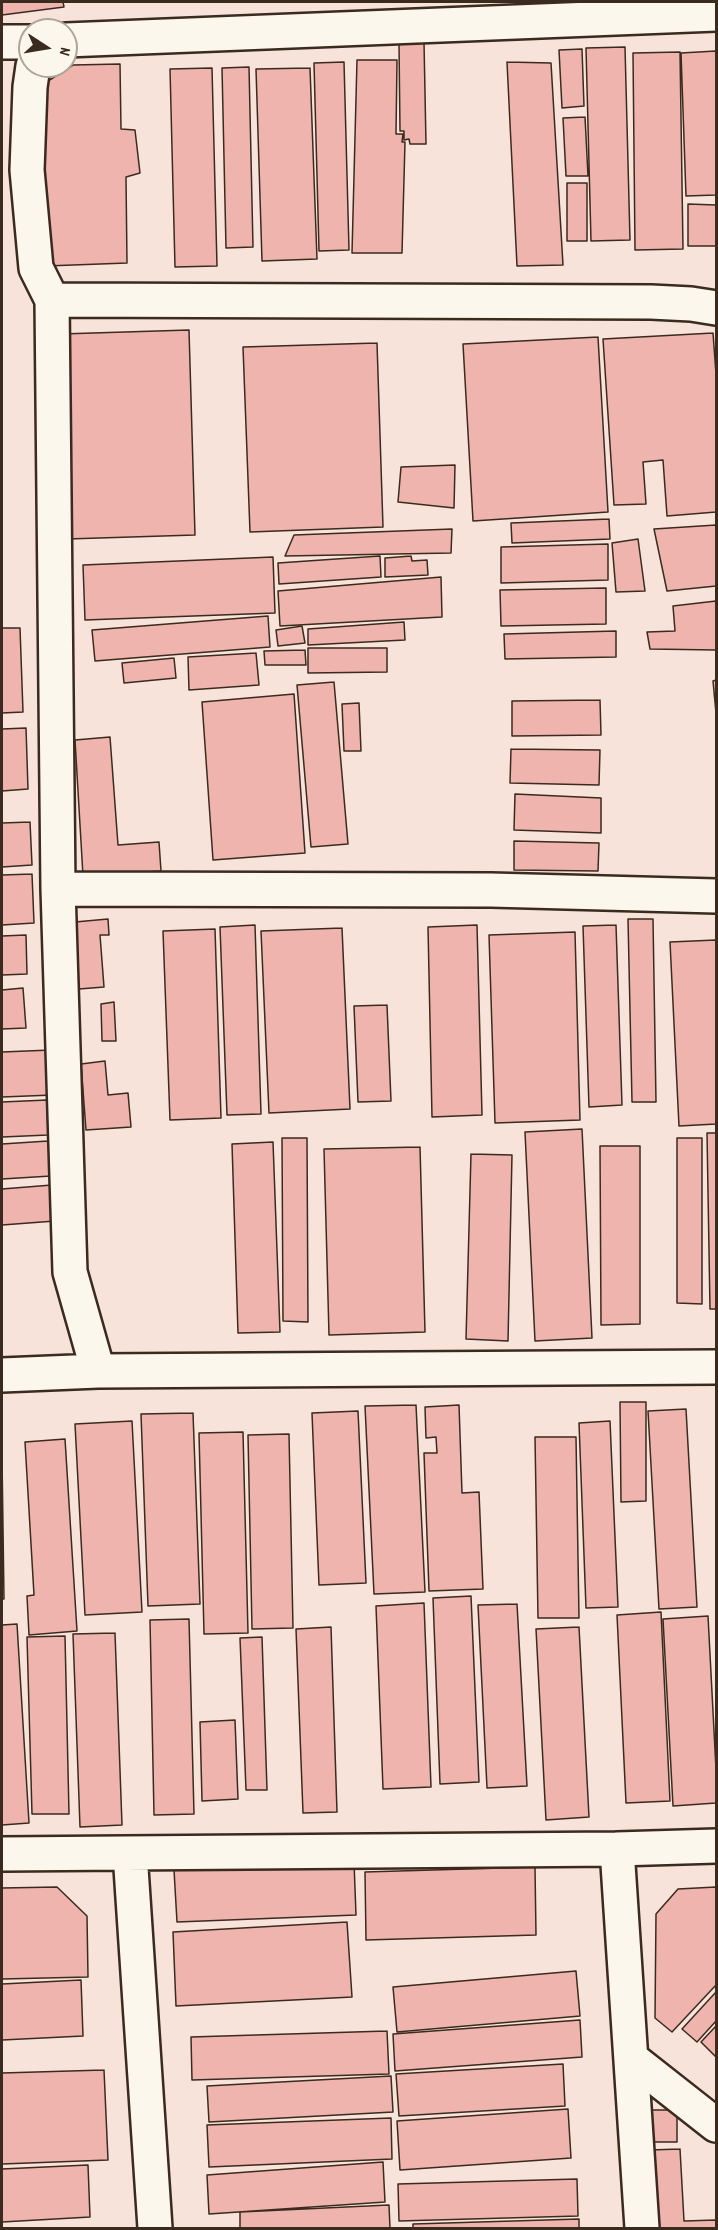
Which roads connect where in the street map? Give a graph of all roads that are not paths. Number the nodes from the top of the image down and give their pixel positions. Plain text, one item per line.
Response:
1 (717, 14) edge
2 (78, 40) edge
3 (2, 42) edge
4 (18, 42) edge
5 (31, 78) edge
6 (52, 300) junction
7 (717, 308) edge
8 (58, 889) junction
9 (717, 896) edge
10 (717, 1367) edge
11 (98, 1371) junction
12 (2, 1375) edge
13 (717, 1846) edge
14 (617, 1849) junction
15 (130, 1853) junction
16 (2, 1854) edge
17 (632, 2059) junction
18 (717, 2125) edge
19 (155, 2229) edge
20 (642, 2229) edge

1 - 2 street
3 - 4 street
5 - 6 street
6 - 7 street
6 - 8 street
8 - 9 street
8 - 11 street
10 - 11 street
11 - 12 street
13 - 14 street
14 - 15 street
14 - 17 street
15 - 16 street
15 - 19 street
17 - 18 street
17 - 20 street

